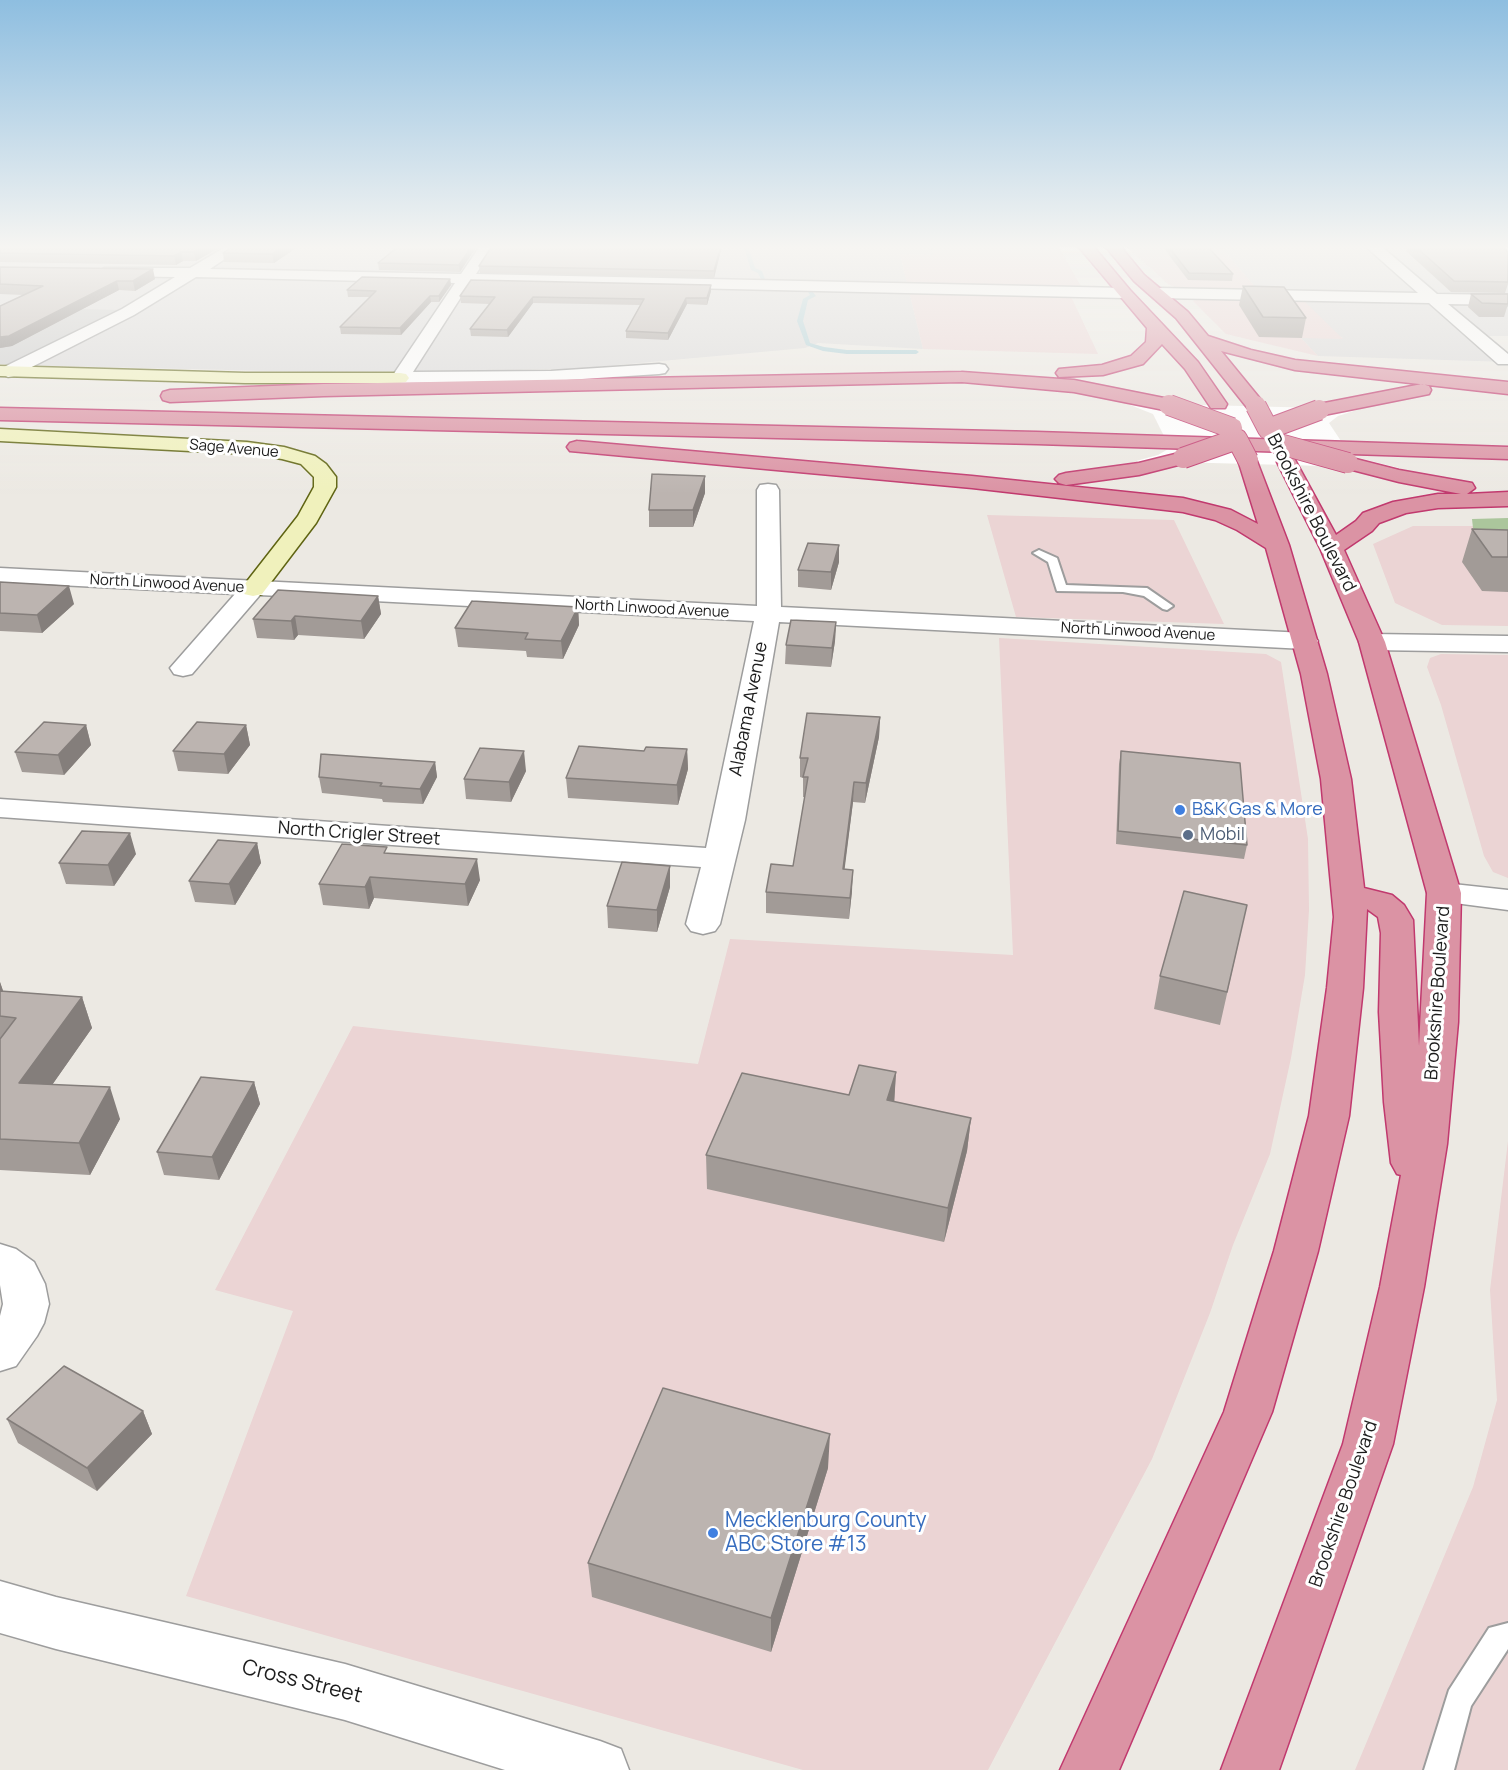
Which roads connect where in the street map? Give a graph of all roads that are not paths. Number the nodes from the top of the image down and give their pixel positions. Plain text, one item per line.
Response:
1 (94, 329) edge
2 (432, 329) edge
3 (1156, 329) edge
4 (1157, 329) edge
5 (1193, 329) edge
6 (1468, 329) edge
7 (1201, 339) junction
8 (1504, 360) dead end
9 (659, 369) dead end
10 (4, 372) edge
11 (962, 377) junction
12 (400, 378) junction
13 (1508, 388) edge
14 (146, 395) dead end
15 (170, 396) junction
16 (507, 405) dead end
17 (1157, 412) junction
18 (0, 414) edge
19 (163, 416) junction
20 (1335, 426) dead end
21 (0, 435) edge
22 (1253, 435) junction
23 (1508, 453) edge
24 (972, 482) junction
25 (768, 490) dead end
26 (1508, 495) edge
27 (1508, 499) edge
28 (1277, 545) junction
29 (1332, 548) junction
30 (1039, 553) dead end
31 (0, 575) edge
32 (253, 589) junction
33 (1167, 606) dead end
34 (767, 615) junction
35 (1305, 641) junction
36 (1372, 642) junction
37 (1508, 644) edge
38 (183, 668) dead end
39 (0, 808) edge
40 (719, 858) junction
41 (1444, 893) junction
42 (1350, 895) junction
43 (1508, 900) edge
44 (703, 924) dead end
45 (1417, 1200) junction
46 (12, 1273) edge
47 (0, 1352) edge
48 (0, 1607) edge
49 (1508, 1636) edge
50 (600, 1770) edge
51 (1089, 1770) edge
52 (1250, 1770) edge
53 (1439, 1770) edge

1 - 10 street
2 - 12 street
3 - 11 highway
4 - 22 highway, Brookshire Boulevard
5 - 7 highway, Brookshire Boulevard
6 - 8 street
7 - 13 highway
7 - 22 highway, Brookshire Boulevard, bridge
9 - 12 street
10 - 12 street
11 - 15 highway
11 - 17 highway
13 - 22 highway, bridge
14 - 15 highway
15 - 16 highway
17 - 20 highway
17 - 22 highway, bridge
18 - 19 highway
19 - 23 highway
19 - 24 highway
21 - 32 street, Sage Avenue
22 - 24 highway, bridge
22 - 26 highway, bridge
22 - 28 highway, Brookshire Boulevard, bridge
22 - 29 highway, Brookshire Boulevard
24 - 28 highway
25 - 34 street, Alabama Avenue
27 - 29 highway
28 - 35 highway, Brookshire Boulevard
29 - 36 highway, Brookshire Boulevard
30 - 33 lane
31 - 32 street, North Linwood Avenue
32 - 34 street, North Linwood Avenue
32 - 38 street
34 - 35 street, North Linwood Avenue
34 - 40 street, Alabama Avenue
35 - 42 highway, Brookshire Boulevard
36 - 37 street
36 - 41 highway, Brookshire Boulevard
39 - 40 street, North Crigler Street
40 - 44 street, Alabama Avenue
41 - 43 street
41 - 45 highway, Brookshire Boulevard
42 - 45 highway
42 - 51 highway, Brookshire Boulevard
45 - 52 highway, Brookshire Boulevard
46 - 47 street
48 - 50 street, Cross Street
49 - 53 lane

